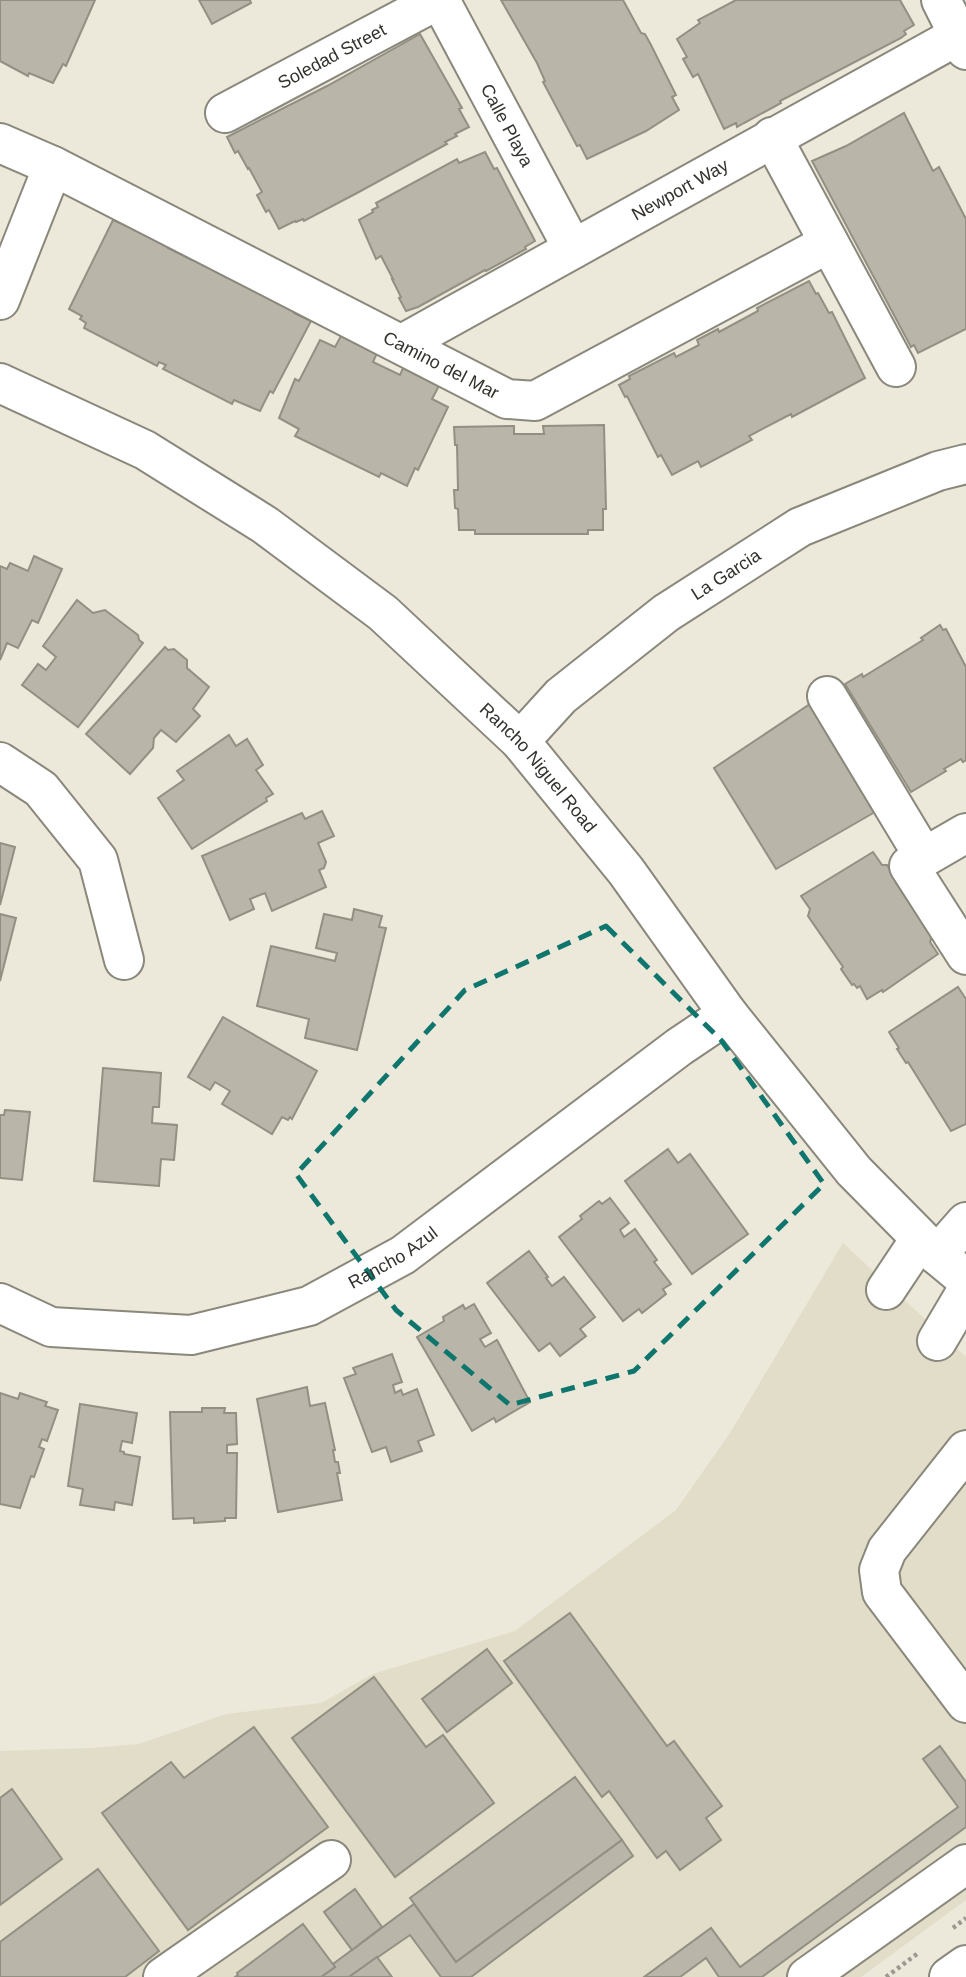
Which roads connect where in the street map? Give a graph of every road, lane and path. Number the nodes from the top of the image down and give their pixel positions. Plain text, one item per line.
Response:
1 (439, 0) edge
2 (941, 0) edge
3 (962, 42) edge
4 (225, 113) dead end
5 (772, 137) junction
6 (0, 143) edge
7 (53, 166) junction
8 (829, 243) junction
9 (573, 249) junction
10 (0, 300) edge
11 (402, 344) junction
12 (896, 368) dead end
13 (0, 383) edge
14 (966, 464) edge
15 (827, 696) dead end
16 (520, 741) junction
17 (0, 762) edge
18 (966, 833) edge
19 (917, 862) junction
20 (966, 955) edge
21 (124, 960) dead end
22 (728, 1014) junction
23 (966, 1222) edge
24 (929, 1247) junction
25 (966, 1279) edge
26 (886, 1290) dead end
27 (966, 1292) edge
28 (0, 1303) edge
29 (937, 1341) dead end
30 (966, 1450) edge
31 (966, 1703) edge
32 (331, 1860) dead end
33 (966, 1864) edge
34 (966, 1965) edge
35 (163, 1977) edge
36 (807, 1977) edge
37 (949, 1977) edge

1 - 4 street, Soledad Street
1 - 9 street, Calle Playa
2 - 3 street
3 - 5 street, Newport Way
5 - 8 street
5 - 9 street, Newport Way
6 - 7 street, Camino del Mar
7 - 10 street
7 - 11 street, Camino del Mar
8 - 11 street, Camino del Mar
8 - 12 street
9 - 11 street, Newport Way
13 - 16 street, Rancho Niguel Road
14 - 16 street, La Garcia
15 - 19 street
16 - 22 street, Rancho Niguel Road
17 - 21 street
18 - 19 street
19 - 20 street
22 - 24 street, Rancho Niguel Road
22 - 28 street, Rancho Azul
23 - 24 street
24 - 25 street, Rancho Niguel Road
24 - 26 street
27 - 29 street
30 - 31 street
32 - 35 street
33 - 36 street
34 - 37 street

